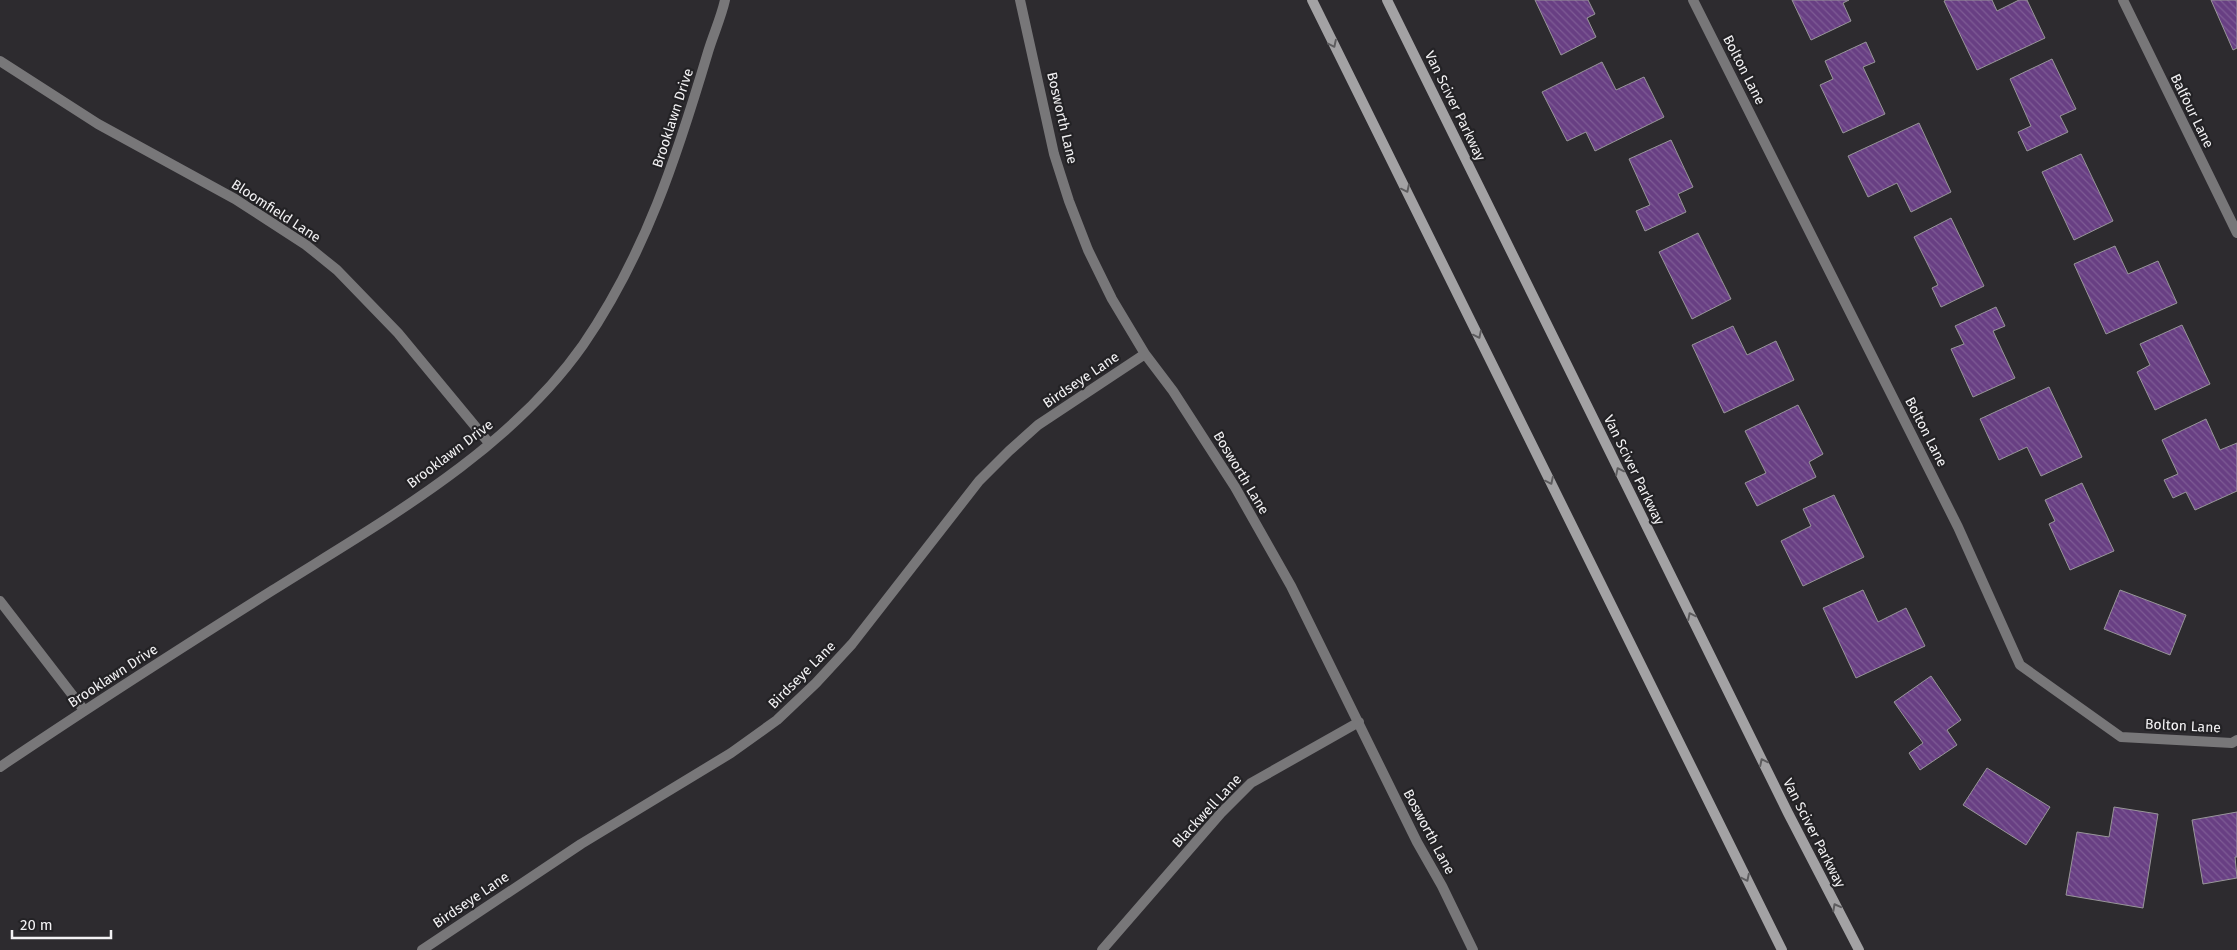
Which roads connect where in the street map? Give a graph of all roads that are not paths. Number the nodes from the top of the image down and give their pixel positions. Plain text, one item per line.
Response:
1 (725, 0) edge
2 (1020, 0) edge
3 (1312, 0) edge
4 (1387, 0) edge
5 (1693, 0) edge
6 (2123, 0) edge
7 (0, 61) edge
8 (2237, 233) edge
9 (1145, 354) junction
10 (489, 443) junction
11 (0, 601) edge
12 (84, 710) junction
13 (1359, 722) junction
14 (2237, 740) edge
15 (0, 767) edge
16 (422, 950) edge
17 (1102, 950) edge
18 (1473, 950) edge
19 (1782, 950) edge
20 (1859, 950) edge

1 - 10 street, Brooklawn Drive
2 - 9 street, Bosworth Lane
3 -> 19 street
20 -> 4 street, Van Sciver Parkway
5 - 14 street, Bolton Lane
6 - 8 street, Balfour Lane
7 - 10 street, Bloomfield Lane
9 - 13 street, Bosworth Lane
9 - 16 street, Birdseye Lane
10 - 12 street, Brooklawn Drive
11 - 12 street
12 - 15 street, Brooklawn Drive
13 - 17 street, Blackwell Lane
13 - 18 street, Bosworth Lane

